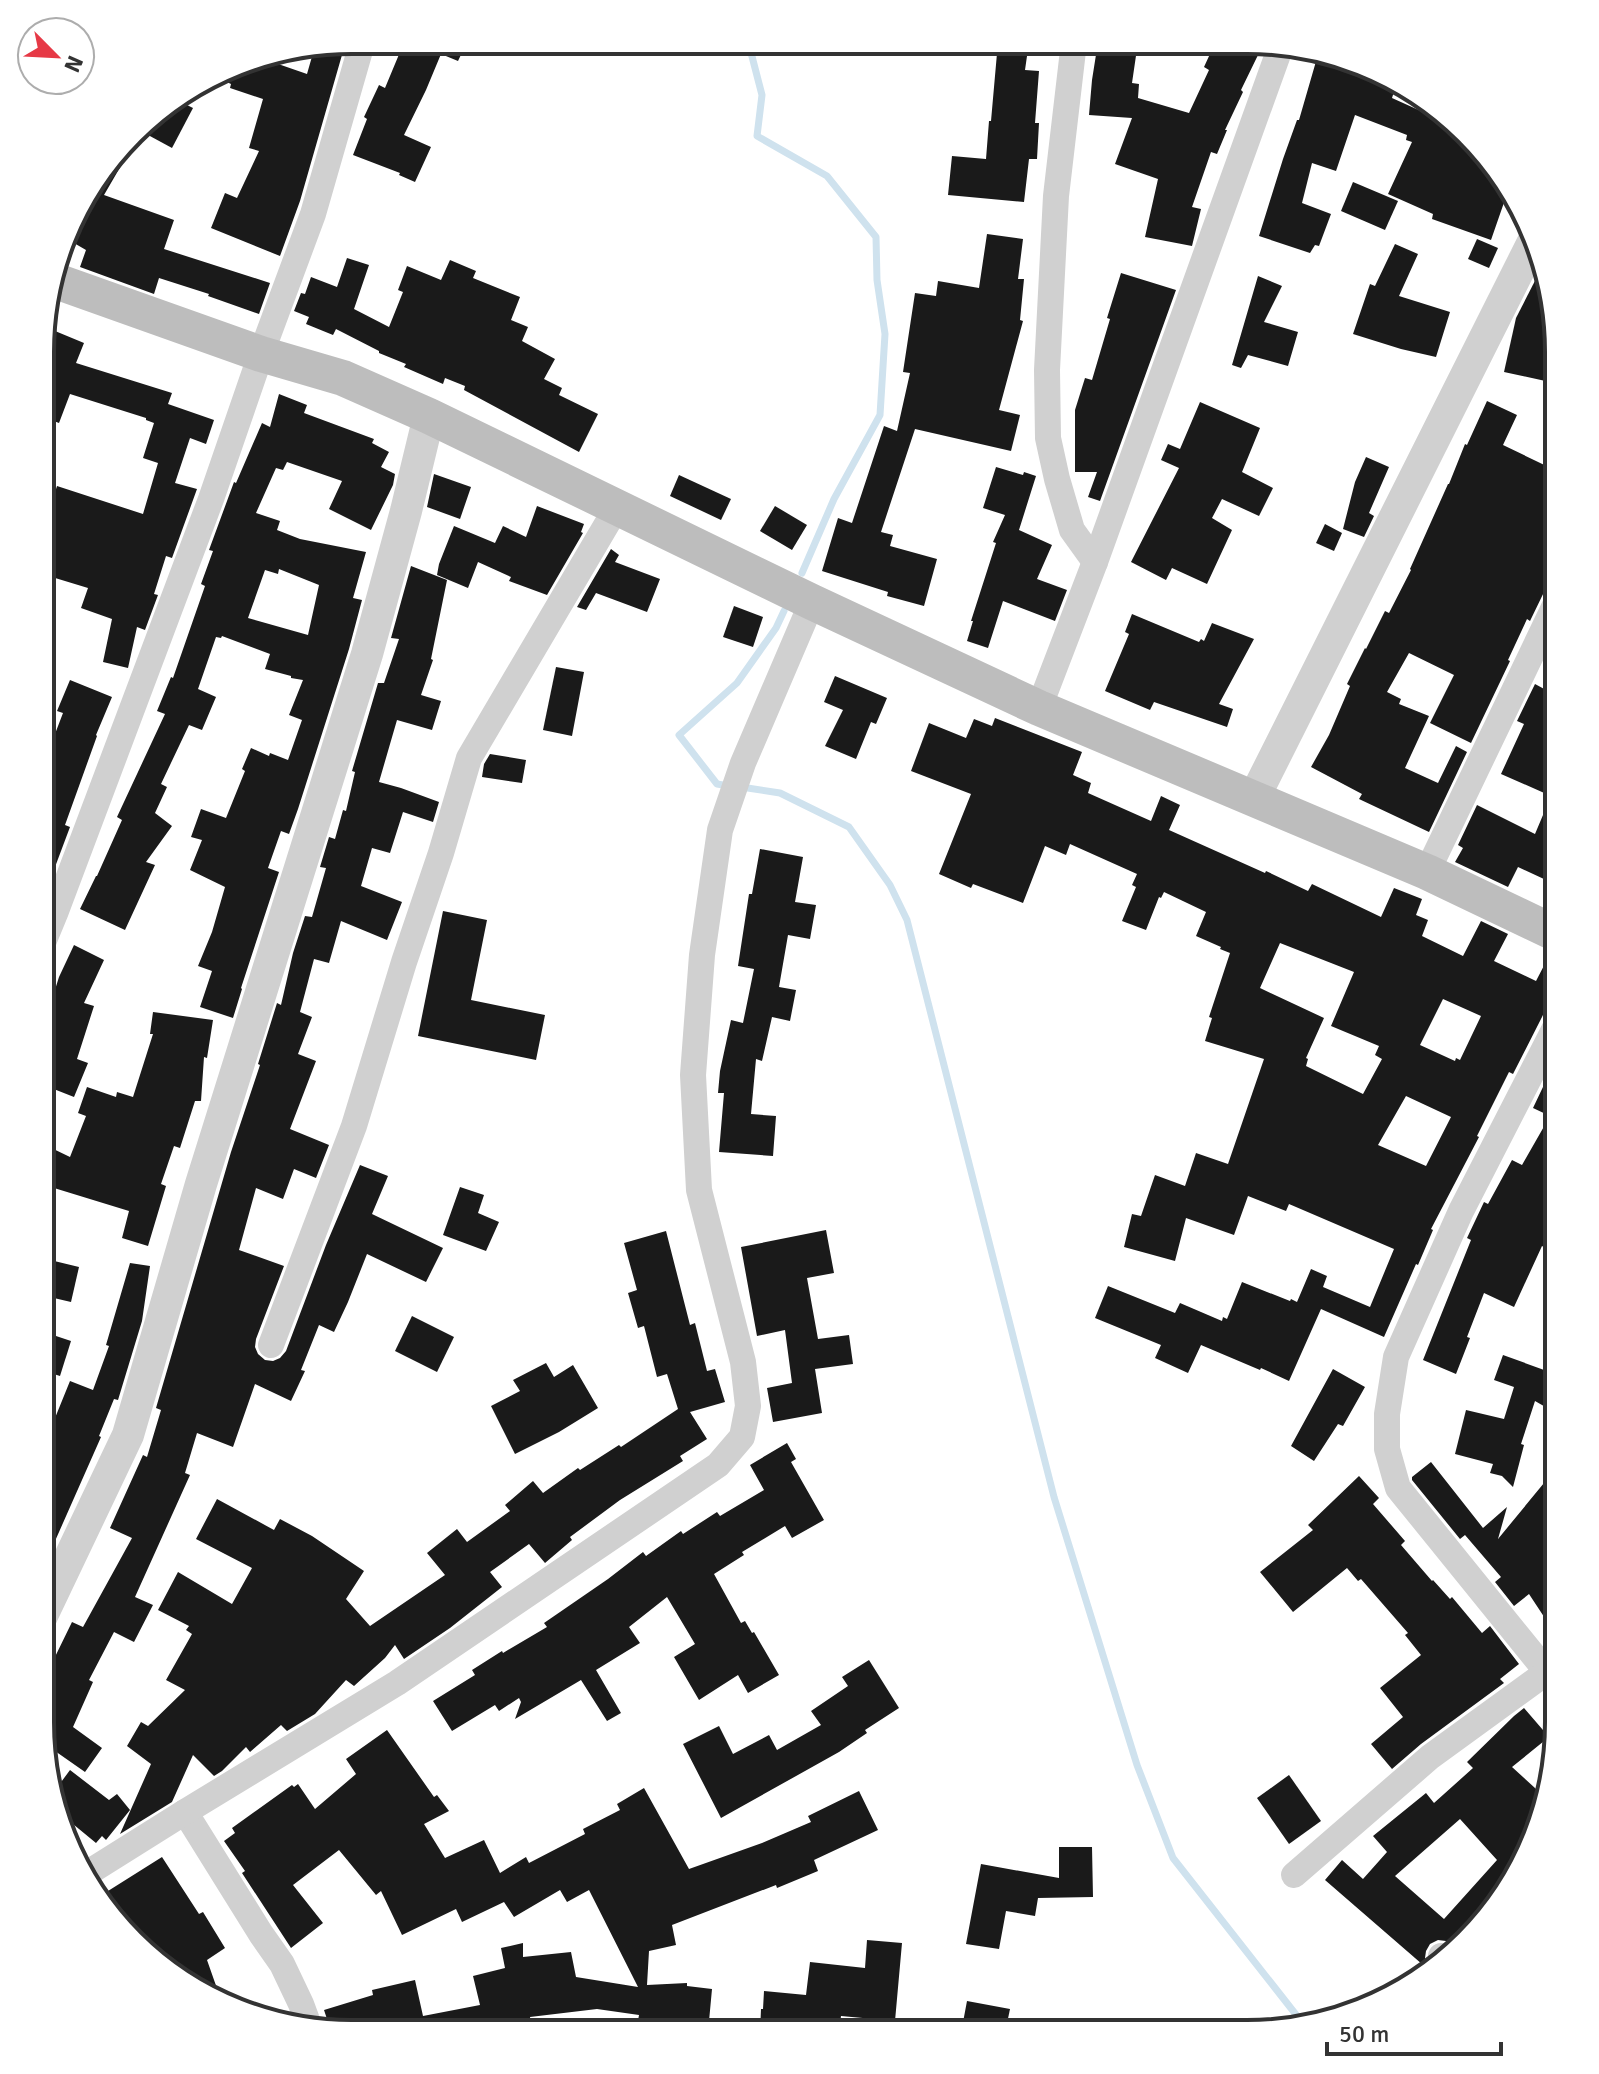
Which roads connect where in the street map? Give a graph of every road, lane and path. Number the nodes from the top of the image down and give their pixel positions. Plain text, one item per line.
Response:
1 (359, 54) edge
2 (1073, 54) edge
3 (1277, 56) edge
4 (1528, 253) edge
5 (62, 283) edge
6 (261, 354) junction
7 (429, 416) junction
8 (617, 507) junction
9 (1095, 562) junction
10 (812, 602) junction
11 (1545, 626) edge
12 (1039, 708) junction
13 (1254, 798) junction
14 (1427, 872) junction
15 (54, 916) edge
16 (1545, 928) edge
17 (1545, 1047) edge
18 (271, 1345) dead end
19 (54, 1591) edge
20 (1545, 1659) edge
21 (1545, 1674) edge
22 (185, 1812) junction
23 (93, 1870) edge
24 (1294, 1875) dead end
25 (305, 2016) edge

1 - 6 street
2 - 9 street
3 - 9 street
4 - 13 street
5 - 6 main road
6 - 7 main road
6 - 15 street
7 - 8 main road
7 - 19 street
8 - 10 main road
8 - 18 street
9 - 12 street
10 - 12 main road
10 - 22 street
11 - 14 street
12 - 13 main road
13 - 14 main road
14 - 16 main road
17 - 20 street
21 - 24 street
22 - 23 street
22 - 25 street

